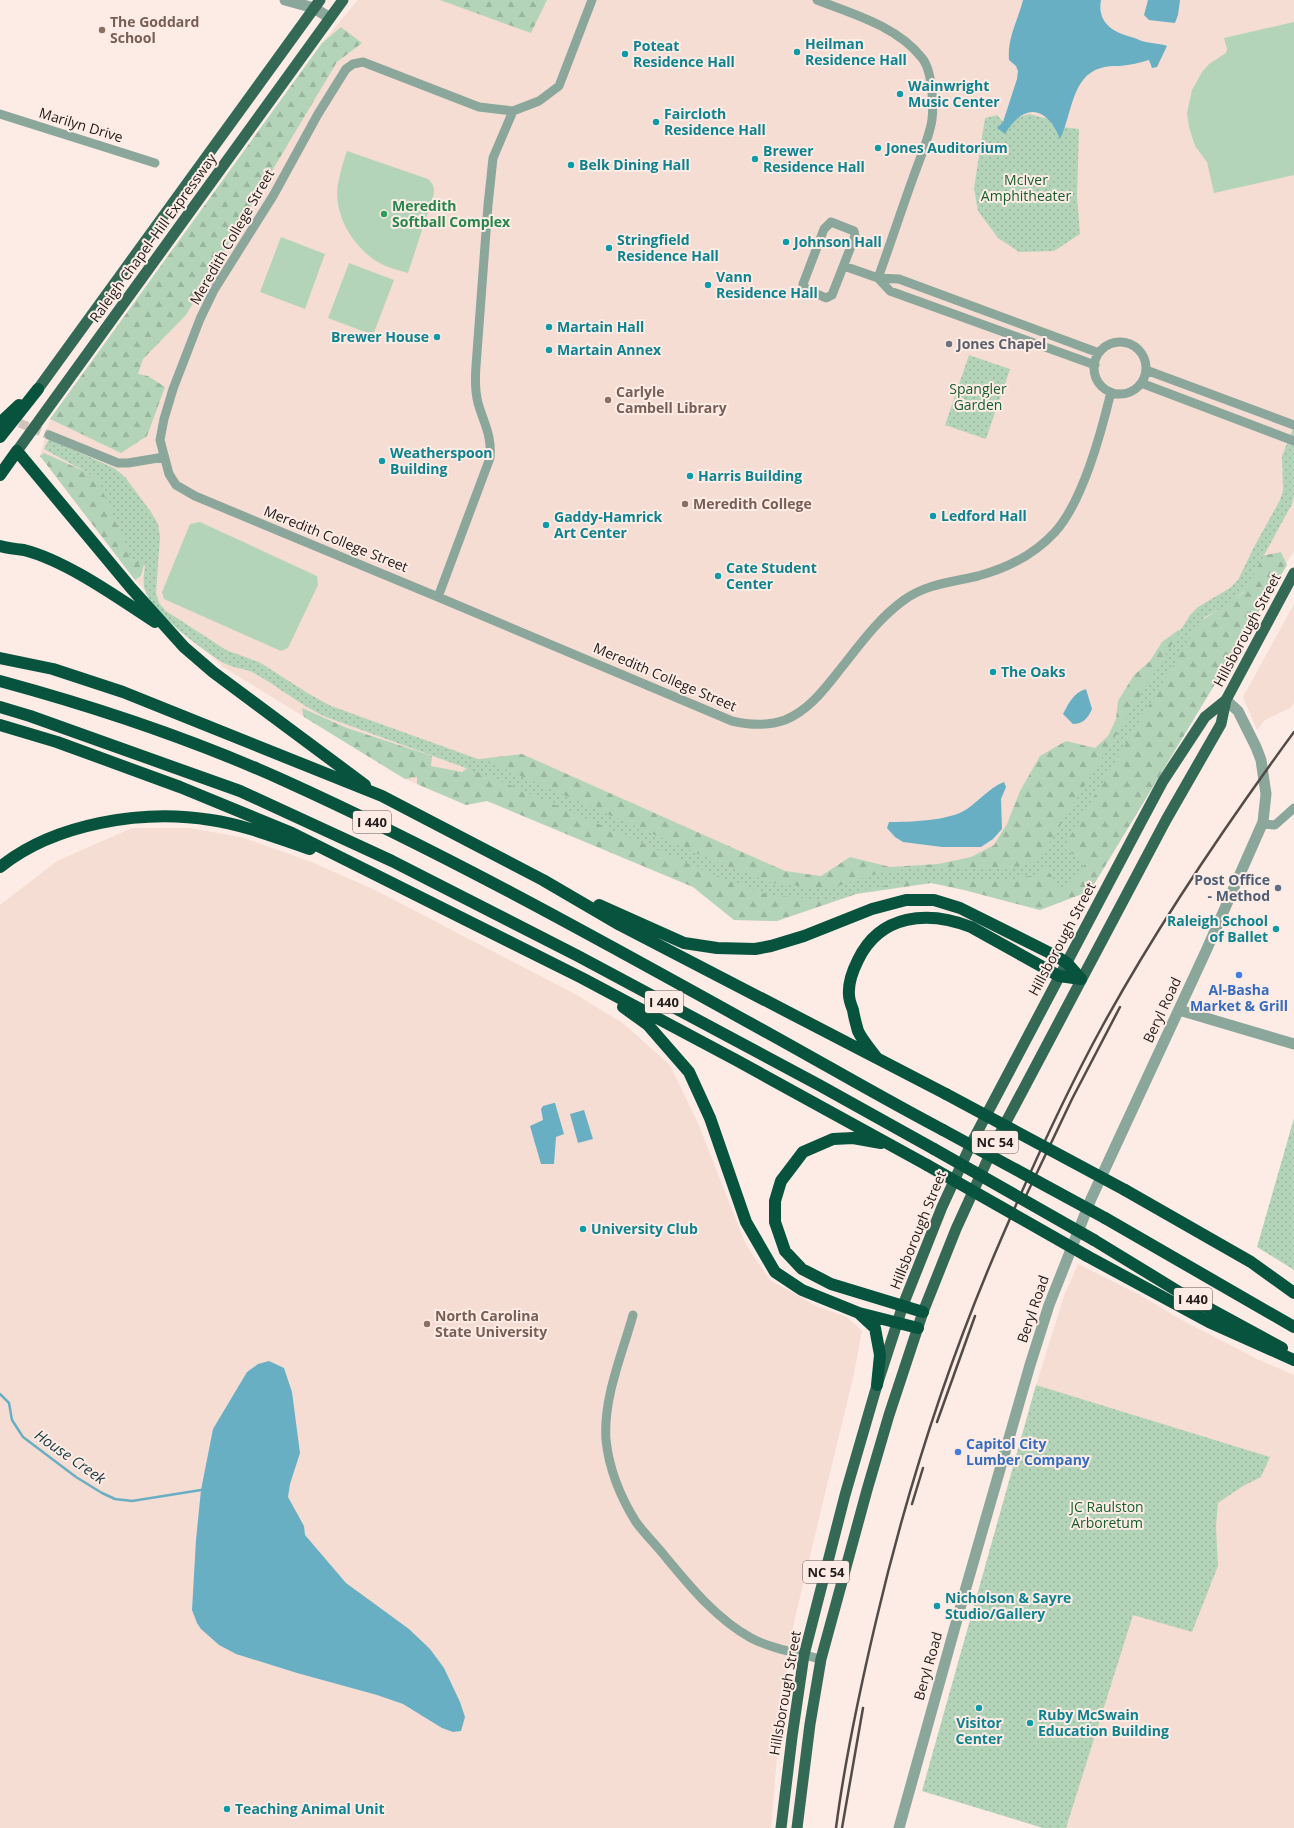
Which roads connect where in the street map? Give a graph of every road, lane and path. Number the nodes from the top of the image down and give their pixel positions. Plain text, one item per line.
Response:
1 (285, 0) edge
2 (342, 0) edge
3 (592, 0) edge
4 (817, 0) edge
5 (317, 4) edge
6 (330, 18) junction
7 (513, 111) junction
8 (0, 114) edge
9 (155, 163) dead end
10 (844, 266) junction
11 (878, 278) junction
12 (1025, 326) junction
13 (1019, 339) junction
14 (1099, 353) junction
15 (1095, 365) junction
16 (1146, 370) junction
17 (1141, 383) junction
18 (1181, 384) junction
19 (38, 389) junction
20 (1111, 392) junction
21 (1177, 397) junction
22 (0, 423) edge
23 (1294, 425) edge
24 (49, 435) tunnel mouth
25 (0, 437) edge
26 (1294, 440) edge
27 (17, 451) junction
28 (164, 457) junction
29 (0, 475) edge
30 (0, 546) edge
31 (1294, 573) edge
32 (438, 597) junction
33 (168, 630) junction
34 (0, 658) edge
35 (0, 681) edge
36 (1226, 700) junction
37 (0, 707) edge
38 (0, 725) edge
39 (382, 796) junction
40 (1294, 808) edge
41 (1262, 824) junction
42 (20, 852) junction
43 (0, 860) edge
44 (344, 860) junction
45 (0, 867) edge
46 (543, 880) junction
47 (1067, 962) junction
48 (1059, 976) junction
49 (582, 978) junction
50 (1081, 979) junction
51 (1179, 1010) junction
52 (1294, 1044) edge
53 (879, 1061) junction
54 (892, 1145) junction
55 (1294, 1293) edge
56 (904, 1305) junction
57 (923, 1312) junction
58 (859, 1313) junction
59 (633, 1315) dead end
60 (898, 1322) junction
61 (1294, 1327) edge
62 (918, 1328) junction
63 (1294, 1354) edge
64 (1294, 1360) edge
65 (877, 1385) junction
66 (804, 1655) junction
67 (821, 1659) junction
68 (781, 1828) edge
69 (797, 1828) edge
70 (899, 1828) edge

1 - 5 street
2 - 6 main road, Raleigh Chapel–Hill Expressway
3 - 7 street, Meredith College Street
4 - 11 street
5 - 6 street
5 - 19 main road, Raleigh Chapel–Hill Expressway
6 - 27 main road, Raleigh Chapel–Hill Expressway
7 - 28 street, Meredith College Street
7 - 32 street
8 - 9 street, Marilyn Drive
10 - 10 street
10 - 11 street
11 - 12 street
11 - 13 street
12 - 13 street
12 - 14 street
13 - 15 street
14 - 15 street
14 - 16 street
15 - 20 street
16 - 17 street
16 - 18 street
17 - 20 street
17 - 21 street
18 - 21 street
18 - 23 street
19 - 22 highway
19 - 25 highway, Raleigh Chapel–Hill Expressway
20 - 32 street, Meredith College Street
21 - 26 street
24 - 28 street
27 - 29 highway, Raleigh Chapel–Hill Expressway
27 - 33 highway
28 - 32 street, Meredith College Street
30 - 33 highway
31 - 36 main road, Hillsborough Street
33 - 39 highway
34 - 39 highway
35 - 61 highway, I 440, bridge
36 - 41 street, Beryl Road
36 - 47 main road, Hillsborough Street
36 - 50 main road, Hillsborough Street
37 - 63 highway, I 440, bridge
38 - 44 highway
39 - 46 highway
40 - 41 street
41 - 51 street, Beryl Road
42 - 43 highway
42 - 44 highway
42 - 45 highway
44 - 49 highway
46 - 47 highway
46 - 53 highway
47 - 48 main road, Hillsborough Street
47 - 50 highway
48 - 50 highway
48 - 53 highway
48 - 56 main road, Hillsborough Street / NC 54
49 - 54 highway
49 - 58 highway
50 - 57 main road, Hillsborough Street / NC 54
51 - 52 street
51 - 70 street, Beryl Road
53 - 55 highway, bridge
54 - 56 highway
54 - 64 highway, bridge
56 - 57 highway
56 - 60 main road, Hillsborough Street / NC 54
57 - 62 main road, Hillsborough Street / NC 54
58 - 60 highway
58 - 65 highway
59 - 66 street
60 - 62 highway
60 - 65 main road, Hillsborough Street / NC 54
62 - 67 main road, Hillsborough Street / NC 54
65 - 66 main road, Hillsborough Street / NC 54
66 - 67 street
66 - 68 main road, Hillsborough Street / NC 54
67 - 69 main road, Hillsborough Street / NC 54

